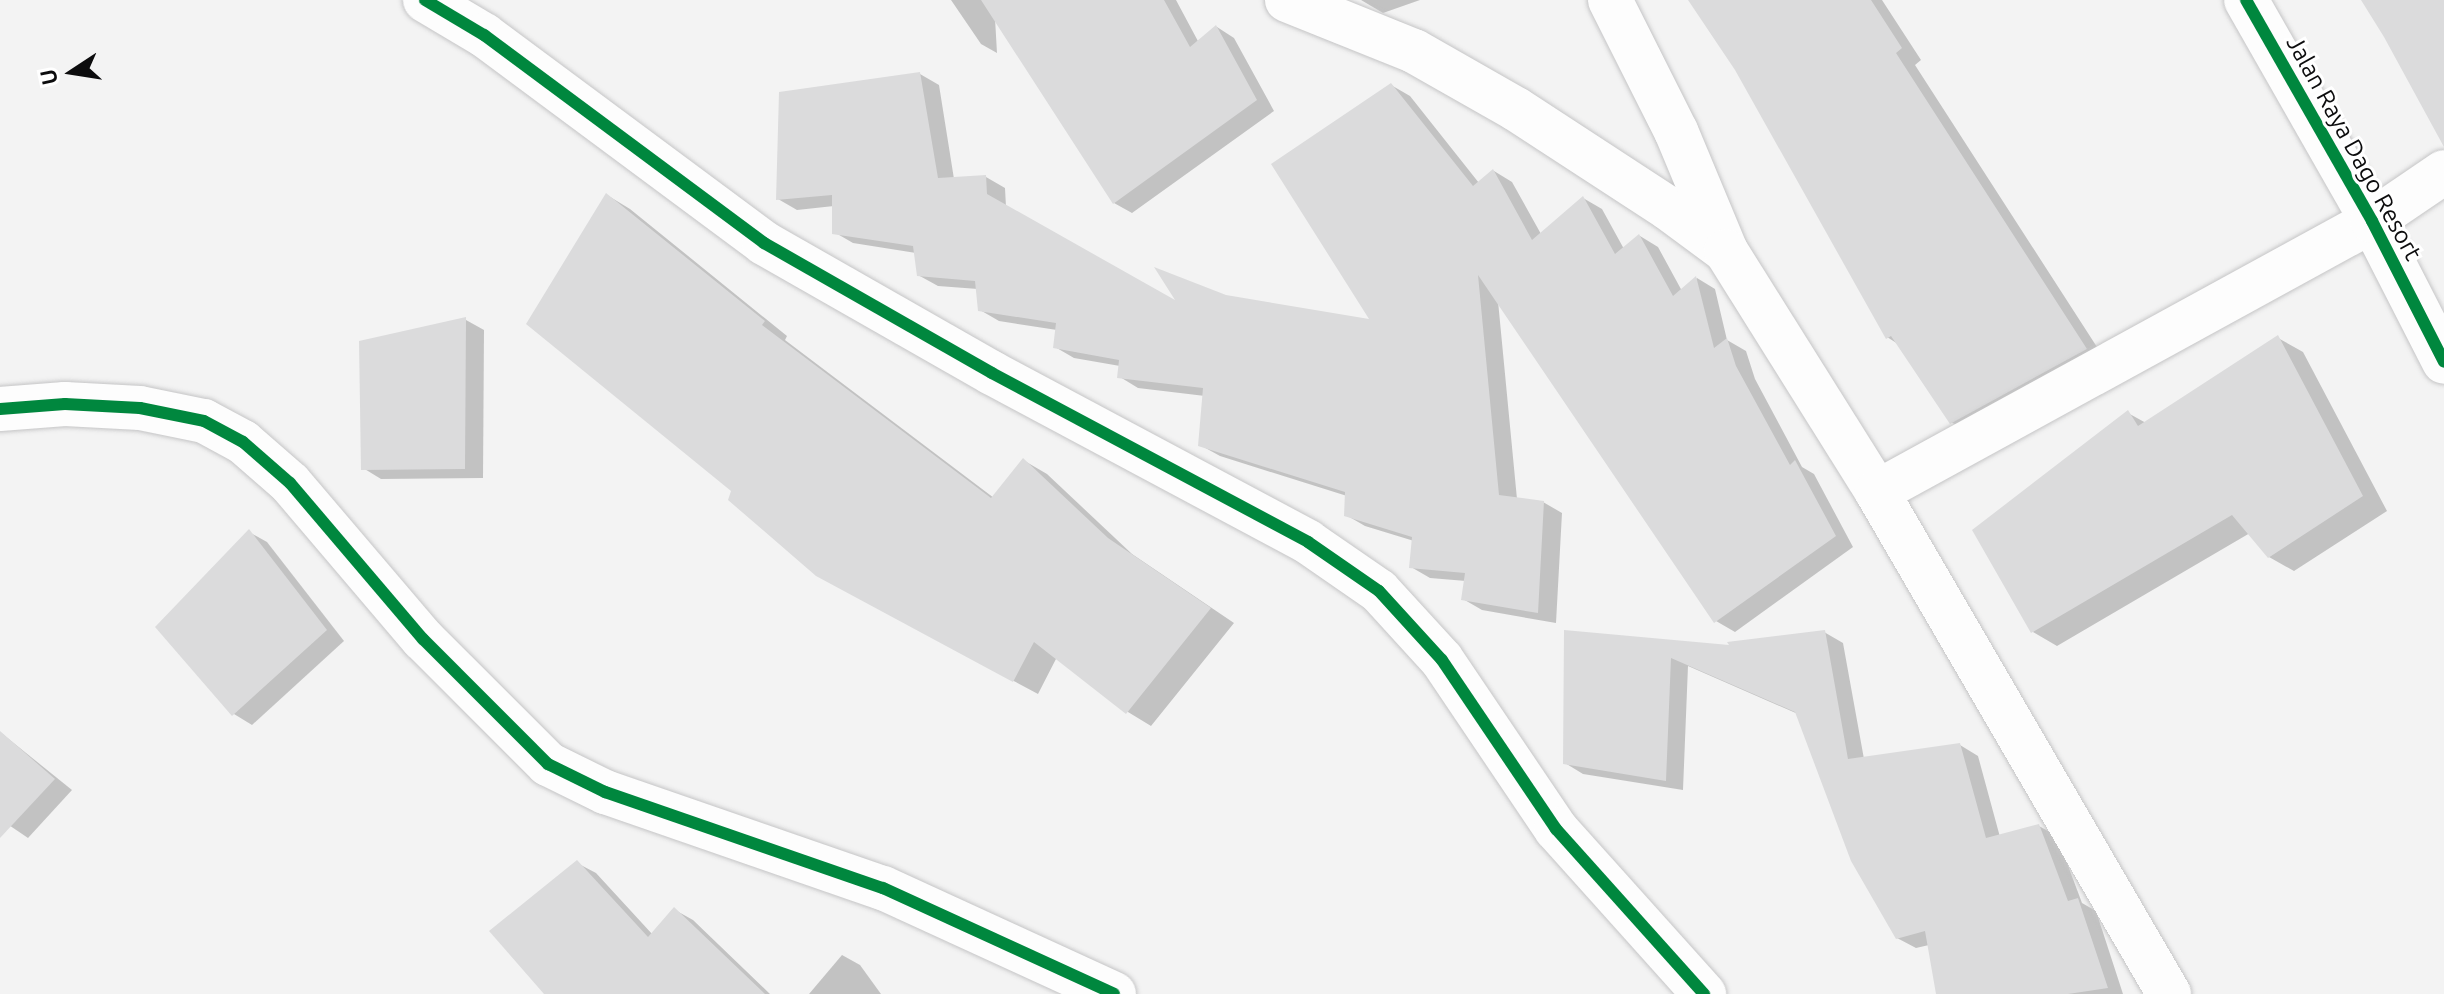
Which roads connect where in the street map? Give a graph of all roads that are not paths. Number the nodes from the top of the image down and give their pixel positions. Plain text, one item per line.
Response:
1 (425, 0) edge
2 (1287, 0) edge
3 (1610, 0) edge
4 (2246, 0) edge
5 (2444, 172) edge
6 (2372, 221) junction
7 (1726, 251) junction
8 (2444, 362) edge
9 (0, 409) edge
10 (1877, 492) junction
11 (1114, 994) edge
12 (1704, 994) edge
13 (2169, 994) edge

1 - 12 street
2 - 7 street
3 - 7 street
4 - 6 street, Jalan Raya Dago Resort
5 - 6 street
6 - 8 street, Jalan Raya Dago Resort
6 - 10 street
7 - 10 street
9 - 11 street
10 - 13 street

